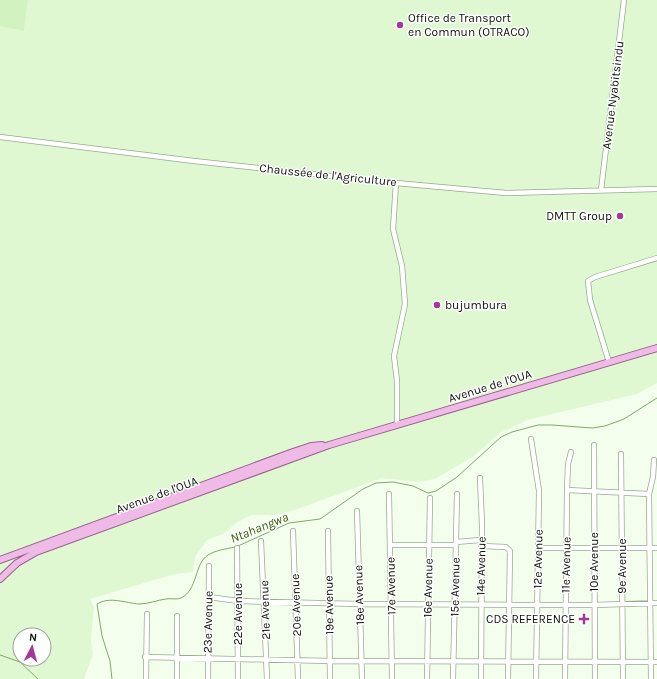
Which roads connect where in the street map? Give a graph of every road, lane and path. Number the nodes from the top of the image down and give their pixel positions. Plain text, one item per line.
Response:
1 (624, 0) edge
2 (0, 137) edge
3 (396, 183) junction
4 (657, 189) edge
5 (601, 190) junction
6 (657, 258) edge
7 (657, 348) edge
8 (609, 362) junction
9 (397, 425) junction
10 (530, 440) dead end
11 (594, 445) dead end
12 (571, 452) dead end
13 (294, 454) junction
14 (621, 454) dead end
15 (654, 460) dead end
16 (480, 478) dead end
17 (567, 490) junction
18 (594, 491) junction
19 (622, 492) junction
20 (389, 494) dead end
21 (457, 494) dead end
22 (649, 495) junction
23 (430, 498) dead end
24 (484, 500) dead end
25 (357, 511) dead end
26 (328, 530) dead end
27 (293, 531) dead end
28 (261, 541) dead end
29 (456, 543) junction
30 (429, 544) junction
31 (482, 544) junction
32 (390, 545) junction
33 (237, 548) dead end
34 (538, 548) junction
35 (595, 548) junction
36 (622, 548) junction
37 (651, 548) junction
38 (657, 548) edge
39 (567, 549) junction
40 (1, 558) edge
41 (209, 566) dead end
42 (0, 579) edge
43 (208, 597) junction
44 (238, 601) junction
45 (265, 602) junction
46 (296, 602) junction
47 (651, 603) junction
48 (657, 603) edge
49 (329, 604) junction
50 (360, 604) junction
51 (392, 604) junction
52 (428, 604) junction
53 (622, 604) junction
54 (455, 605) junction
55 (480, 605) junction
56 (509, 605) junction
57 (537, 605) junction
58 (566, 605) junction
59 (594, 605) junction
60 (147, 614) dead end
61 (177, 616) dead end
62 (145, 657) junction
63 (176, 658) junction
64 (207, 658) junction
65 (238, 658) junction
66 (267, 659) junction
67 (298, 660) junction
68 (594, 660) junction
69 (330, 661) junction
70 (361, 661) junction
71 (392, 661) junction
72 (536, 661) junction
73 (565, 661) junction
74 (427, 662) junction
75 (453, 662) junction
76 (481, 662) junction
77 (508, 662) junction
78 (623, 662) junction
79 (651, 662) junction
80 (657, 662) edge
81 (146, 679) edge
82 (177, 679) edge
83 (208, 679) edge
84 (238, 679) edge
85 (267, 679) edge
86 (298, 679) edge
87 (330, 679) edge
88 (362, 679) edge
89 (392, 679) edge
90 (426, 679) edge
91 (453, 679) edge
92 (481, 679) edge
93 (508, 679) edge
94 (536, 679) edge
95 (565, 679) edge
96 (595, 679) edge
97 (623, 679) edge
98 (651, 679) edge

1 - 5 street, Avenue Nyabitsindu
2 - 3 street, Chaussée de l'Agriculture
3 - 5 street, Chaussée de l'Agriculture
3 - 9 street
4 - 5 street, Chaussée de l'Agriculture
6 - 8 street
7 - 8 main road, Avenue de l'OUA
8 - 9 main road, Avenue de l'OUA
9 - 13 main road, Avenue de l'OUA
10 - 34 street, 12e Avenue
11 - 18 street, 10e Avenue
12 - 17 street, 11e Avenue
13 - 40 main road, Avenue de l'OUA
13 - 42 main road, Avenue de l'OUA
14 - 19 street, 9e Avenue
15 - 22 street
16 - 31 street, 14e Avenue
17 - 18 street
17 - 39 street, 11e Avenue
18 - 19 street
18 - 35 street, 10e Avenue
19 - 22 street
19 - 36 street, 9e Avenue
20 - 32 street, 17e Avenue
21 - 29 street, 15e Avenue
22 - 37 street
23 - 30 street, 16e Avenue
24 - 31 street
25 - 50 street, 18e Avenue
26 - 49 street, 19e Avenue
27 - 46 street, 20e Avenue
28 - 45 street, 21e Avenue
29 - 30 street
29 - 31 street
29 - 54 street, 15e Avenue
30 - 32 street
30 - 52 street, 16e Avenue
31 - 55 street, 14e Avenue
31 - 56 street
32 - 51 street, 17e Avenue
33 - 44 street, 22e Avenue
34 - 39 street
34 - 57 street, 12e Avenue
35 - 36 street
35 - 39 street
35 - 59 street, 10e Avenue
36 - 37 street
36 - 53 street, 9e Avenue
37 - 38 street
37 - 47 street
39 - 58 street, 11e Avenue
41 - 43 street, 23e Avenue
43 - 44 street
43 - 64 street, 23e Avenue
44 - 45 street
44 - 65 street, 22e Avenue
45 - 46 street
45 - 66 street, 21e Avenue
46 - 49 street
46 - 67 street, 20e Avenue
47 - 48 street
47 - 53 street
47 - 79 street
49 - 50 street
49 - 69 street, 19e Avenue
50 - 51 street
50 - 70 street, 18e Avenue
51 - 52 street
51 - 71 street, 17e Avenue
52 - 54 street
52 - 74 street, 16e Avenue
53 - 59 street
53 - 78 street, 9e Avenue
54 - 55 street
54 - 75 street, 15e Avenue
55 - 56 street
55 - 76 street, 14e Avenue
56 - 57 street
56 - 77 street
57 - 58 street
57 - 72 street, 12e Avenue
58 - 59 street
58 - 73 street, 11e Avenue
59 - 68 street, 10e Avenue
60 - 62 street
61 - 63 street
62 - 63 street
62 - 81 street
63 - 64 street
63 - 82 street
64 - 65 street
64 - 83 street, 23e Avenue
65 - 66 street
65 - 84 street, 22e Avenue
66 - 67 street
66 - 85 street, 21e Avenue
67 - 69 street
67 - 86 street, 20e Avenue
68 - 73 street
68 - 78 street
68 - 96 street, 10e Avenue
69 - 70 street
69 - 87 street, 19e Avenue
70 - 71 street
70 - 88 street, 18e Avenue
71 - 74 street
71 - 89 street, 17e Avenue
72 - 73 street
72 - 77 street
72 - 94 street, 12e Avenue
73 - 95 street, 11e Avenue
74 - 75 street
74 - 90 street, 16e Avenue
75 - 76 street
75 - 91 street, 15e Avenue
76 - 77 street
76 - 92 street, 14e Avenue
77 - 93 street
78 - 79 street
78 - 97 street, 9e Avenue
79 - 80 street
79 - 98 street

